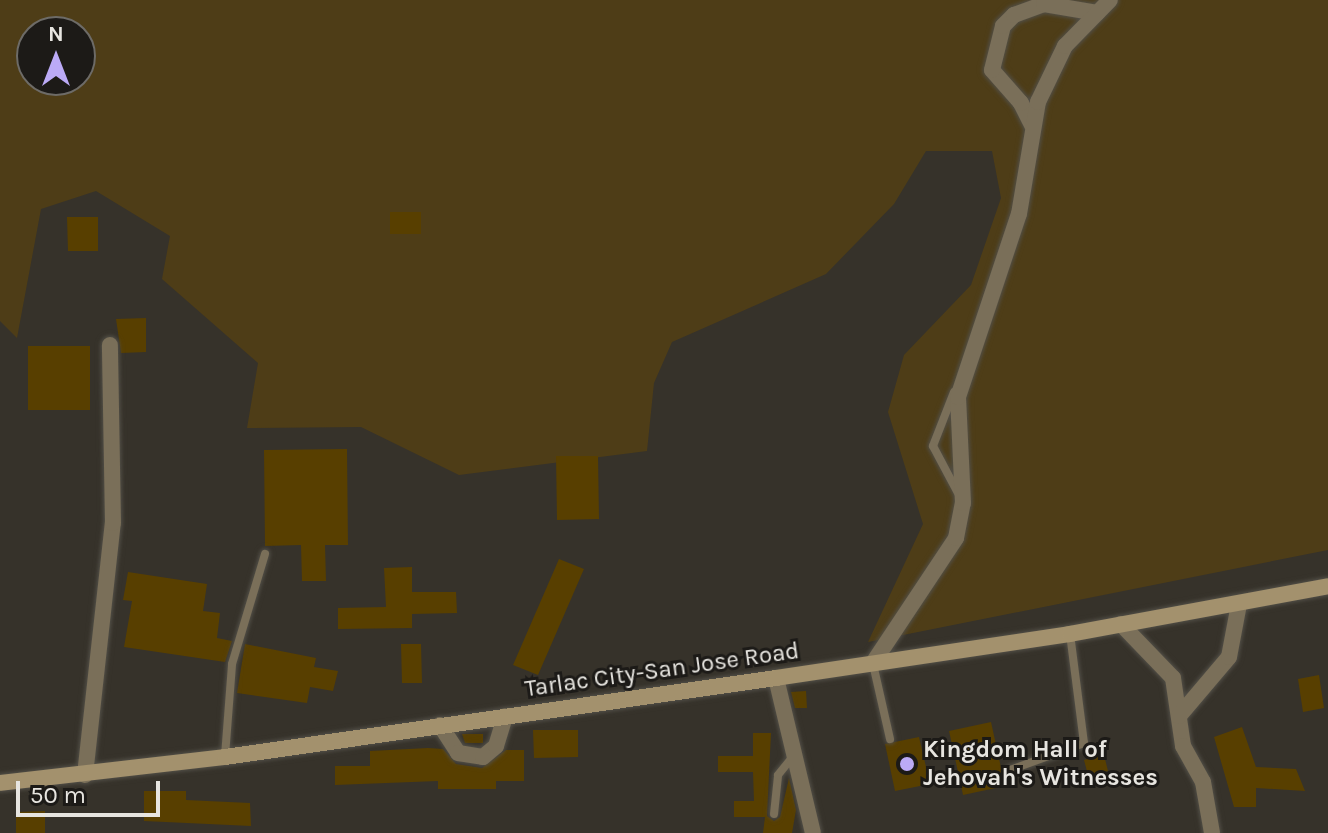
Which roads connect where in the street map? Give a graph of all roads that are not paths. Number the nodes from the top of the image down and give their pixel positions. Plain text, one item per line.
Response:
1 (1110, 0) edge
2 (1097, 13) junction
3 (1032, 125) junction
4 (110, 345) dead end
5 (963, 377) junction
6 (963, 503) junction
7 (265, 554) dead end
8 (1328, 586) edge
9 (1239, 604) junction
10 (1121, 624) junction
11 (1070, 634) junction
12 (873, 663) junction
13 (776, 678) junction
14 (505, 716) junction
15 (1179, 716) junction
16 (440, 725) junction
17 (890, 739) dead end
18 (795, 753) junction
19 (225, 757) junction
20 (1010, 770) dead end
21 (85, 775) junction
22 (0, 783) edge
23 (774, 814) dead end
24 (813, 833) edge
25 (1212, 833) edge

1 - 2 street
2 - 3 street
2 - 3 street
3 - 5 street
4 - 21 street
5 - 6 street
5 - 6 lane
6 - 12 street
7 - 19 lane
8 - 9 main road, Tarlac City-San Jose Road
9 - 10 main road, Tarlac City-San Jose Road
9 - 15 street
10 - 11 main road, Tarlac City-San Jose Road
10 - 15 street
11 - 12 main road, Tarlac City-San Jose Road
11 - 20 lane
12 - 13 main road, Tarlac City-San Jose Road
12 - 17 lane
13 - 14 main road, Tarlac City-San Jose Road
13 - 18 street
14 - 16 main road, Tarlac City-San Jose Road
14 - 16 street
15 - 25 street
16 - 19 main road, Tarlac City-San Jose Road
18 - 23 lane
18 - 24 street
19 - 21 main road, Tarlac City-San Jose Road
21 - 22 main road, Tarlac City-San Jose Road

